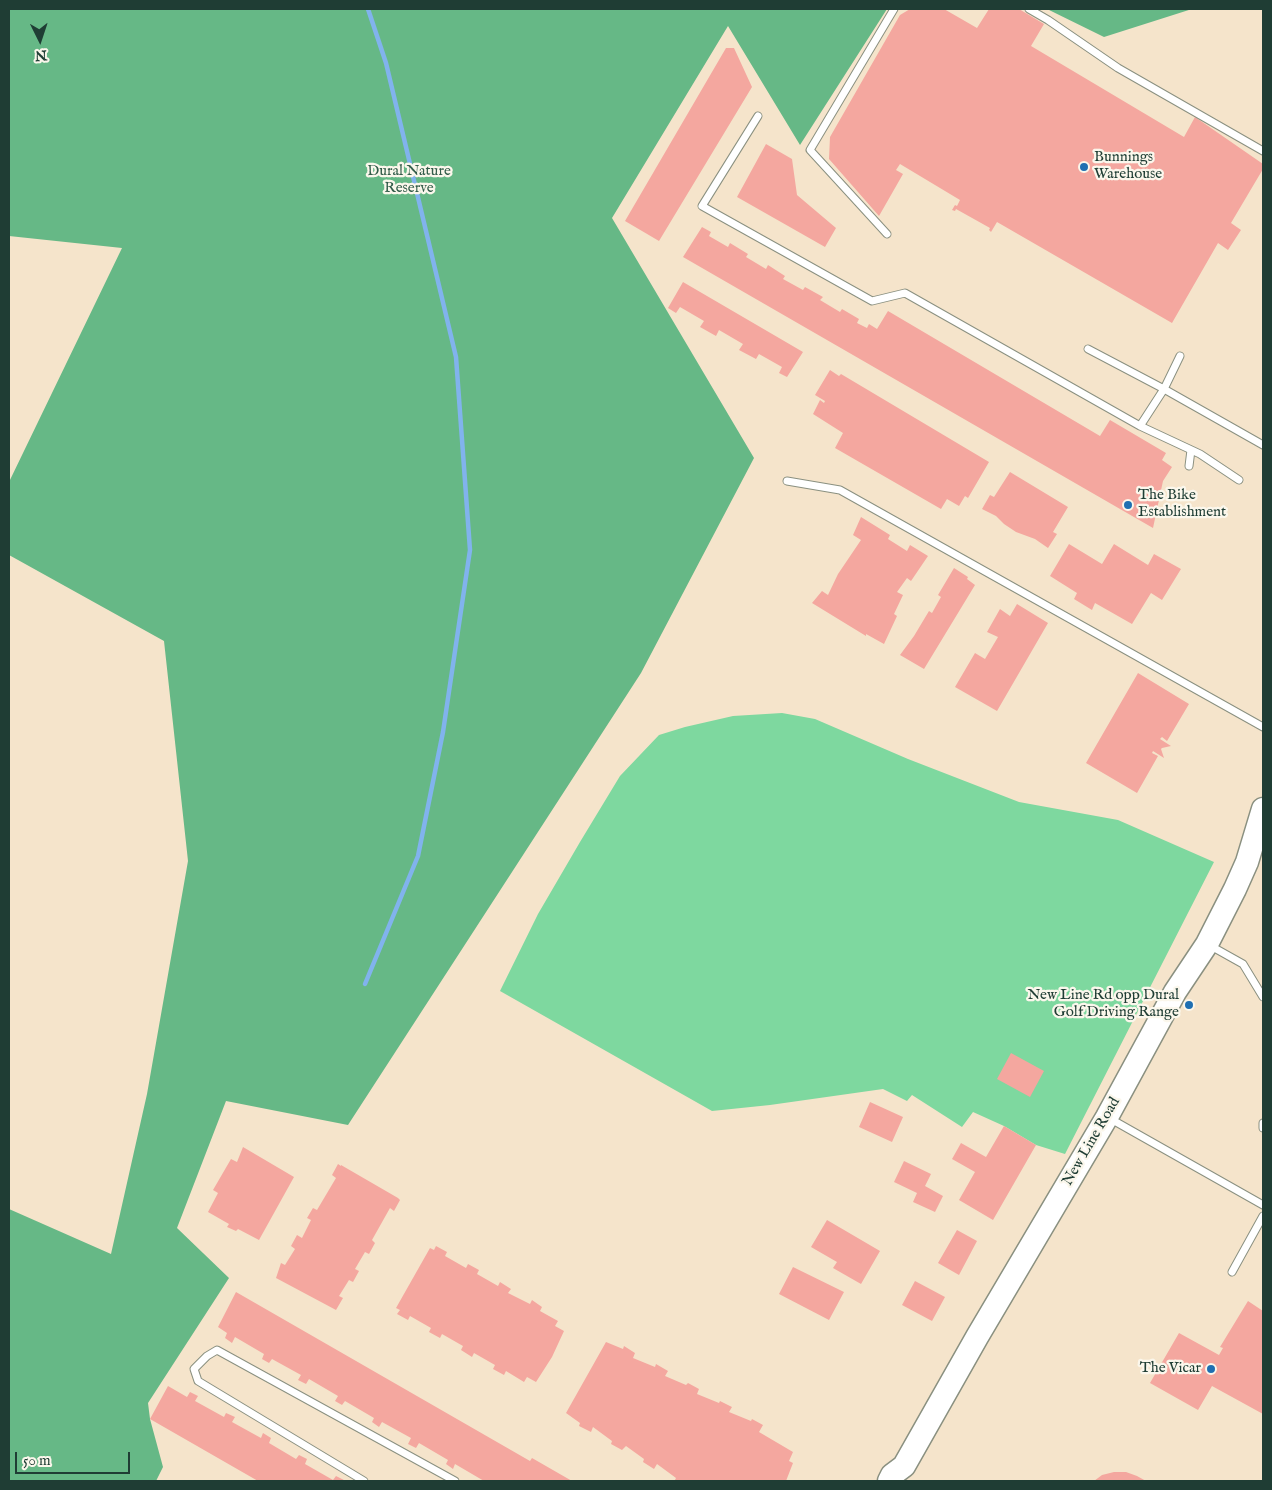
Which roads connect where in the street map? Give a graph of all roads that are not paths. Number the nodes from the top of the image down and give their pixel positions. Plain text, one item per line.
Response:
1 (894, 9) edge
2 (1030, 9) edge
3 (758, 116) dead end
4 (1263, 152) edge
5 (887, 234) dead end
6 (1088, 349) dead end
7 (1180, 356) dead end
8 (1164, 389) junction
9 (1140, 426) junction
10 (1263, 445) edge
11 (1191, 450) junction
12 (1189, 466) dead end
13 (787, 480) dead end
14 (1239, 480) dead end
15 (1263, 726) edge
16 (1263, 809) edge
17 (1207, 944) junction
18 (1263, 997) edge
19 (1107, 1117) junction
20 (1263, 1123) edge
21 (1263, 1128) edge
22 (1263, 1205) edge
23 (1263, 1216) edge
24 (1232, 1272) dead end
25 (899, 1476) edge
26 (364, 1481) edge
27 (455, 1481) edge

1 - 5 lane
2 - 4 lane
3 - 9 lane
6 - 8 lane
7 - 8 lane
8 - 9 lane
8 - 10 lane
9 - 11 lane
11 - 12 lane
11 - 14 lane
13 - 15 lane
16 - 17 main road, New Line Road
17 - 18 lane
17 - 19 main road, New Line Road
19 - 22 lane
19 - 25 main road, New Line Road
20 - 21 lane
23 - 24 lane
26 - 27 lane

